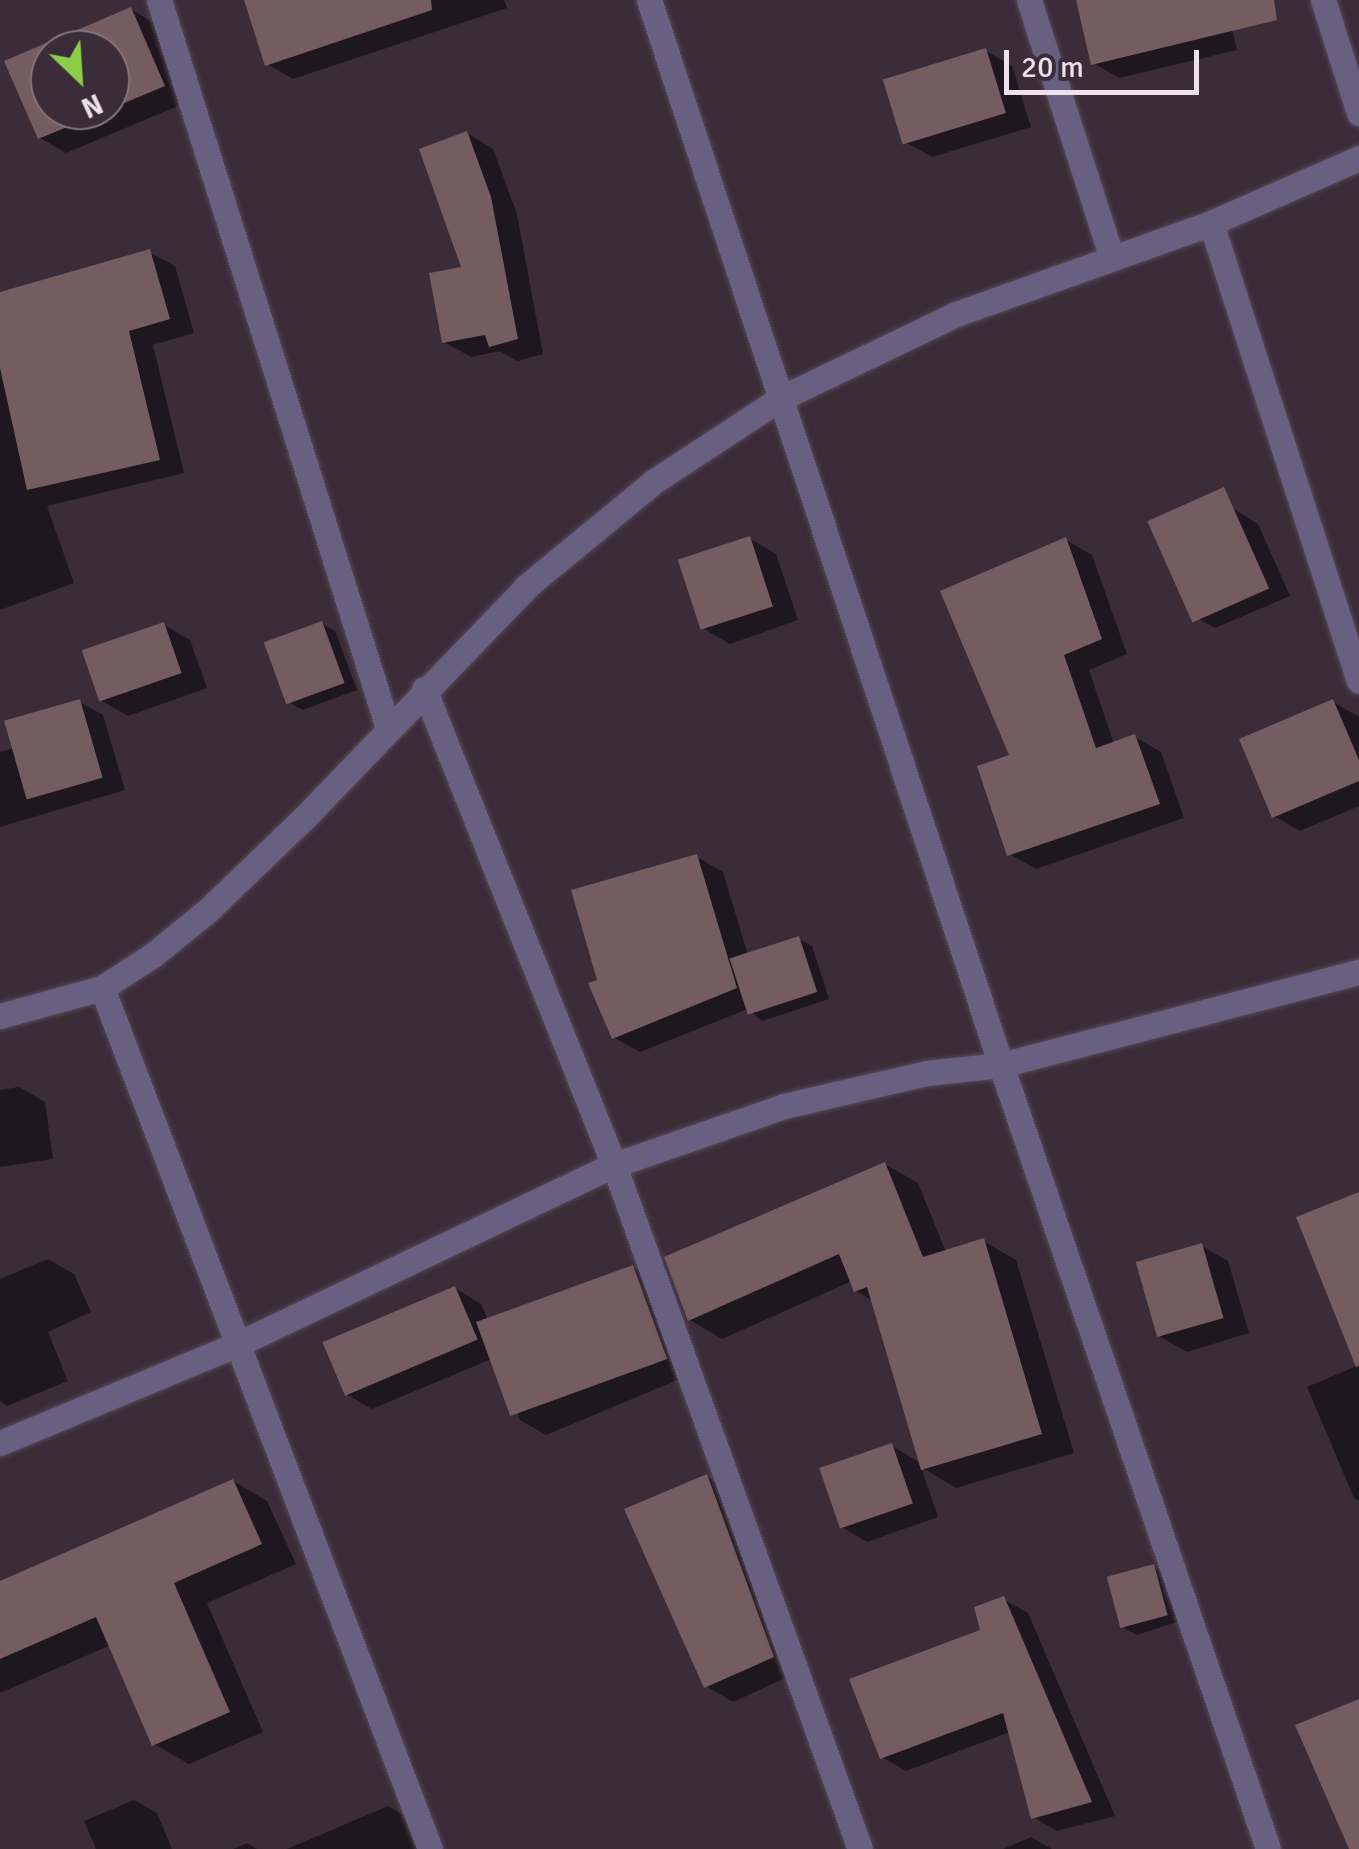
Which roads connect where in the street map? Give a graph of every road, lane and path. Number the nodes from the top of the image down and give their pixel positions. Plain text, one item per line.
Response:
1 (158, 0) edge
2 (649, 0) edge
3 (1028, 0) edge
4 (1324, 0) edge
5 (1359, 113) edge
6 (1359, 158) edge
7 (1211, 223) junction
8 (1111, 256) junction
9 (781, 398) junction
10 (1359, 682) edge
11 (424, 688) junction
12 (388, 728) junction
13 (1359, 972) edge
14 (102, 988) junction
15 (0, 1016) edge
16 (1001, 1066) junction
17 (614, 1165) junction
18 (240, 1343) junction
19 (0, 1443) edge
20 (430, 1849) edge
21 (860, 1849) edge
22 (1268, 1849) edge

1 - 12 street
2 - 9 street
3 - 8 street
4 - 5 street
6 - 7 street
7 - 8 street
7 - 10 street
8 - 9 street
9 - 11 street
9 - 16 street
11 - 12 street
11 - 17 street
12 - 14 street
13 - 16 street
14 - 15 street
14 - 18 street
16 - 17 street
16 - 22 street
17 - 18 street
17 - 21 street
18 - 19 street
18 - 20 street

